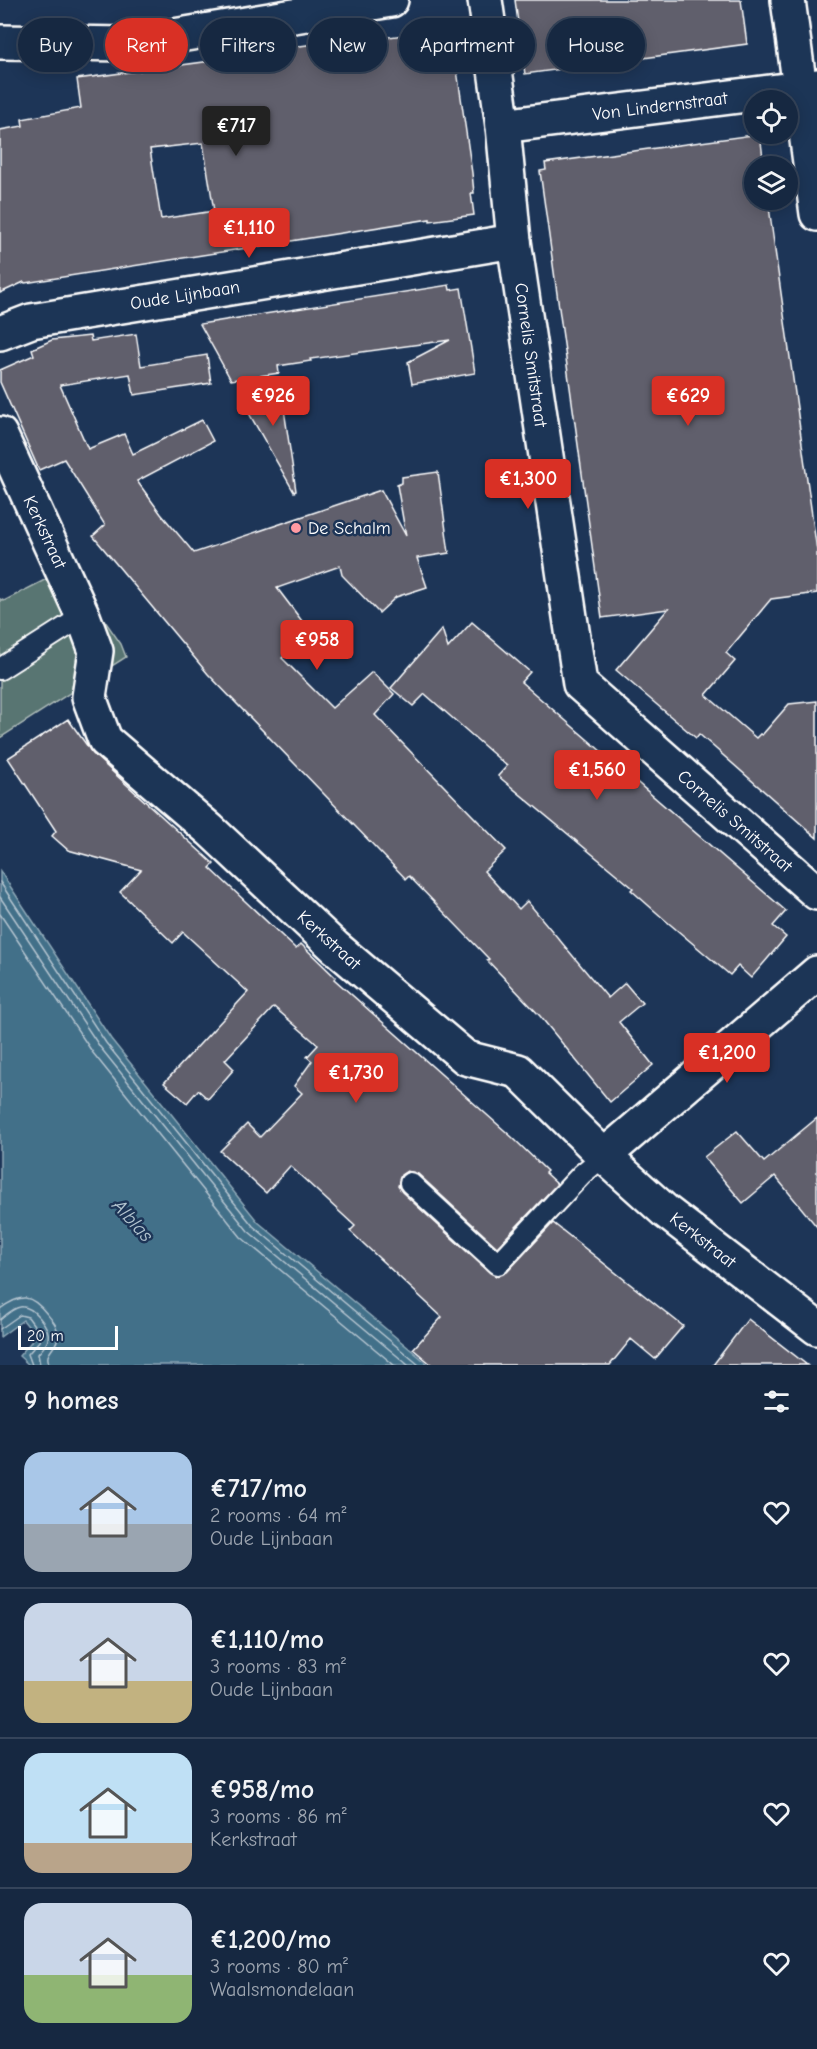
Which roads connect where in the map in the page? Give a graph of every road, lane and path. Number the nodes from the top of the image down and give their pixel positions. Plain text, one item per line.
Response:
1 (391, 0) edge
2 (485, 0) edge
3 (788, 0) edge
4 (0, 42) edge
5 (809, 87) edge
6 (503, 126) junction
7 (817, 214) edge
8 (514, 241) junction
9 (0, 333) edge
10 (0, 434) edge
11 (83, 616) junction
12 (0, 669) edge
13 (816, 890) edge
14 (817, 974) edge
15 (604, 1156) junction
16 (410, 1183) dead end
17 (817, 1328) edge

1 - 4 street
2 - 6 street, Cornelis Smitstraat
3 - 5 street
5 - 6 street, Von Lindernstraat
5 - 7 street
6 - 8 street, Cornelis Smitstraat
8 - 9 street, Oude Lijnbaan
8 - 13 street, Cornelis Smitstraat
10 - 11 street, Kerkstraat
11 - 12 lane
11 - 15 street, Kerkstraat
14 - 15 street
15 - 16 lane
15 - 17 street, Kerkstraat

